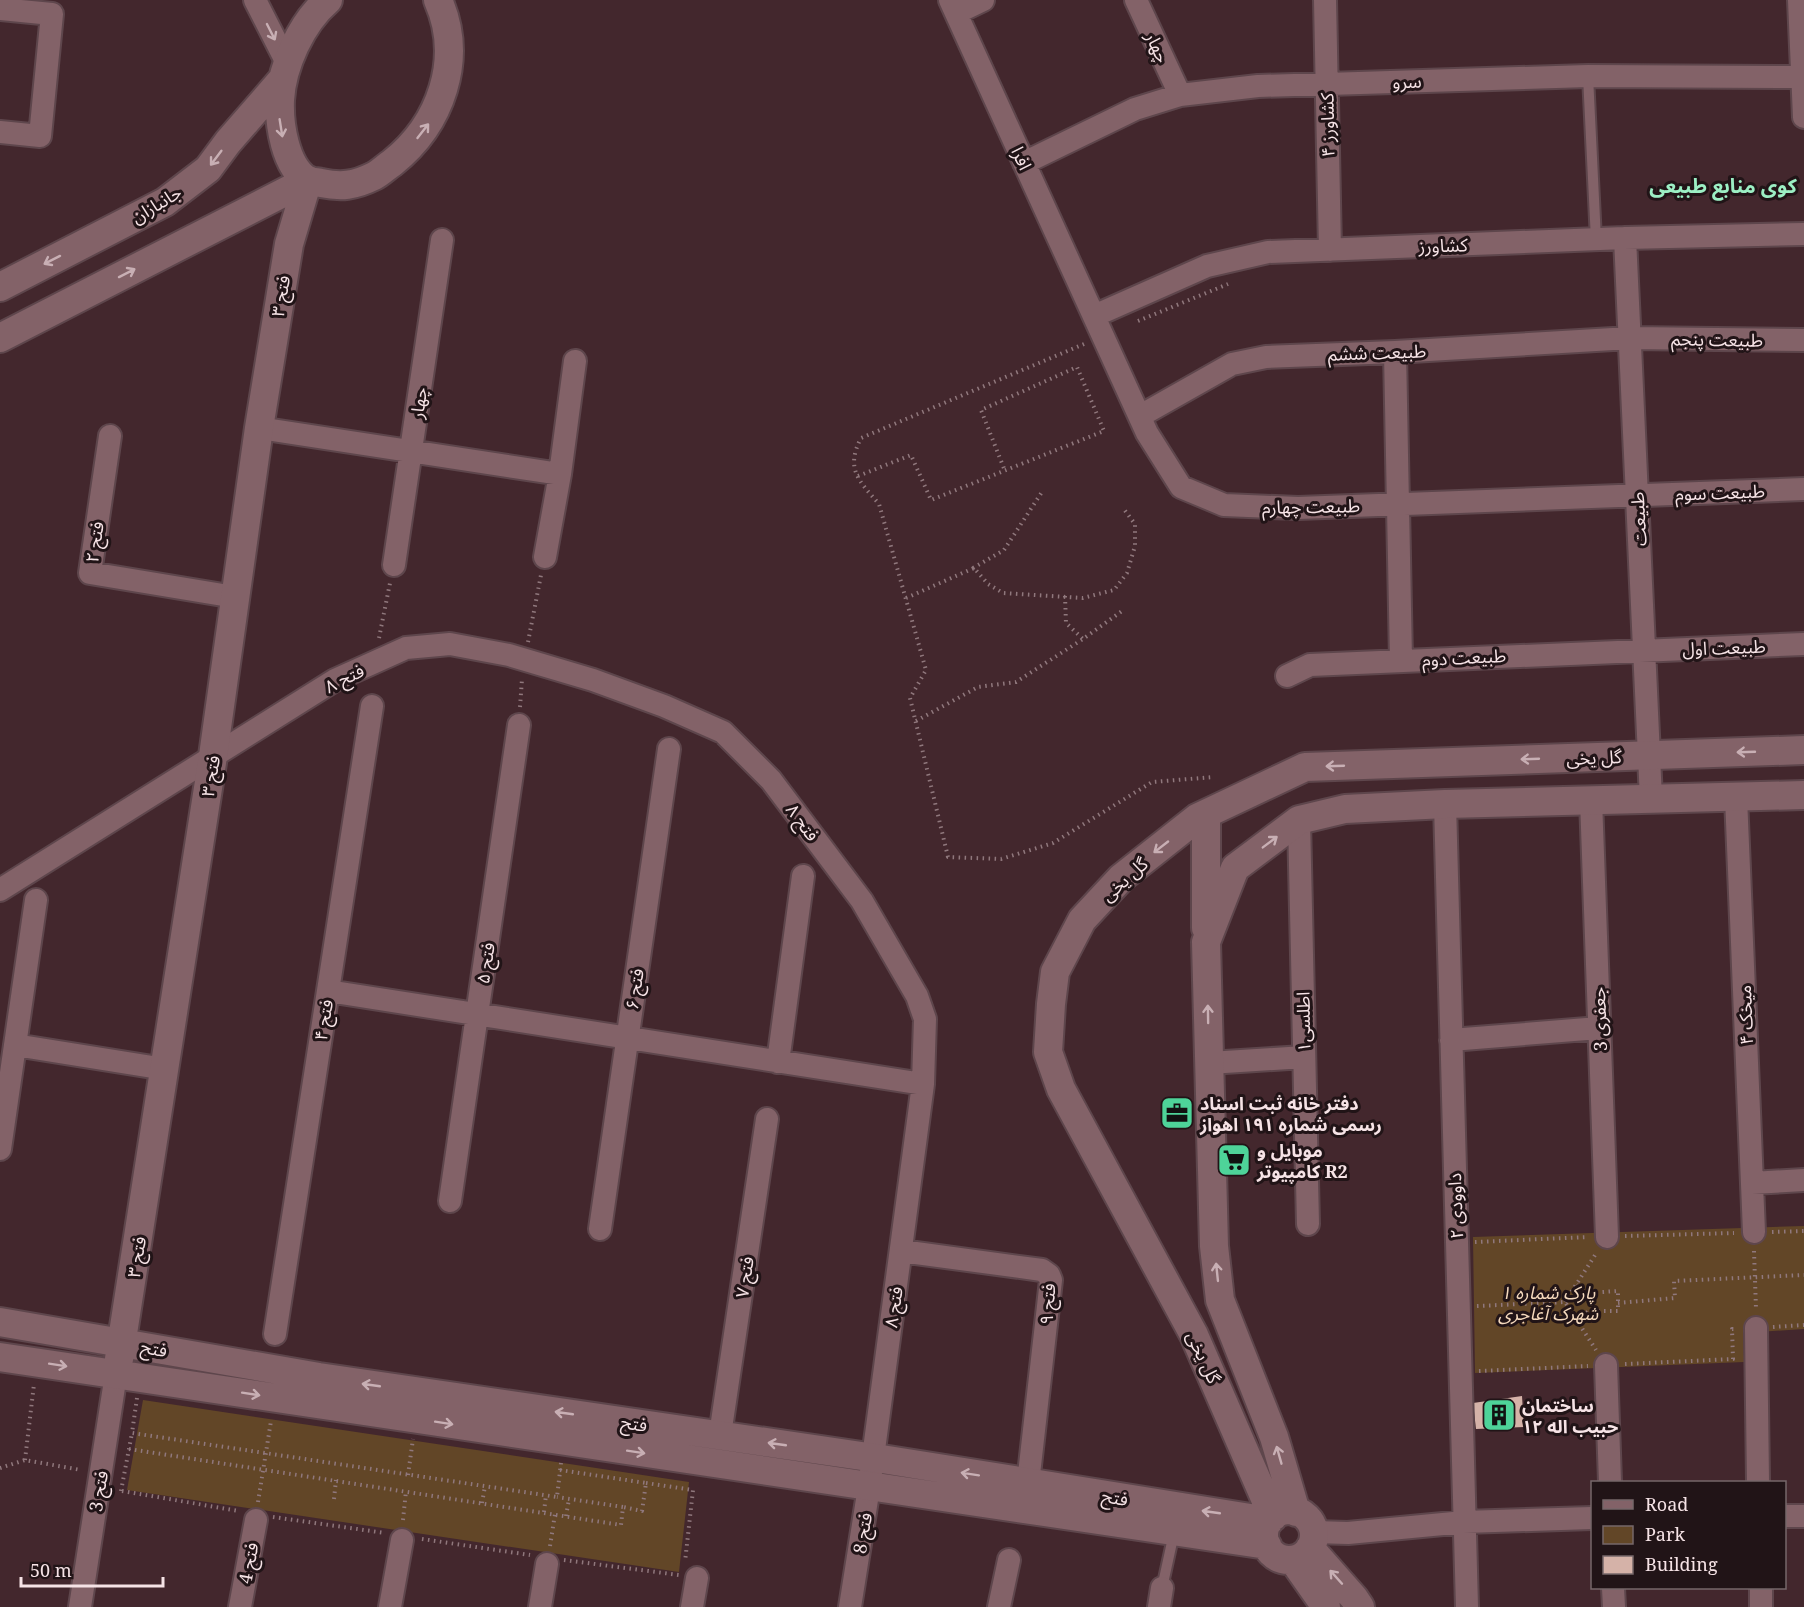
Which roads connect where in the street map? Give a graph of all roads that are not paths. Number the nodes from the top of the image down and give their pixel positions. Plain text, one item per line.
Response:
1 (255, 0) edge
2 (328, 0) edge
3 (438, 0) edge
4 (983, 0) edge
5 (1136, 0) edge
6 (1325, 0) edge
7 (1798, 0) edge
8 (953, 6) edge
9 (54, 7) edge
10 (0, 9) edge
11 (284, 72) junction
12 (1588, 76) junction
13 (1803, 77) edge
14 (1326, 83) junction
15 (1180, 95) junction
16 (1804, 117) edge
17 (0, 132) edge
18 (1024, 163) junction
19 (308, 180) junction
20 (1804, 234) edge
21 (1625, 238) junction
22 (442, 240) dead end
23 (1596, 240) junction
24 (1330, 250) junction
25 (0, 286) edge
26 (1099, 326) junction
27 (0, 338) edge
28 (1630, 338) junction
29 (1804, 340) edge
30 (1395, 352) junction
31 (575, 361) dead end
32 (1140, 416) junction
33 (259, 428) junction
34 (110, 436) dead end
35 (411, 451) junction
36 (560, 474) junction
37 (1804, 489) edge
38 (1637, 494) junction
39 (1398, 504) junction
40 (545, 557) dead end
41 (394, 565) dead end
42 (235, 597) junction
43 (1804, 644) edge
44 (1644, 649) junction
45 (1401, 660) junction
46 (1287, 676) dead end
47 (372, 706) dead end
48 (519, 725) dead end
49 (669, 749) dead end
50 (1804, 750) edge
51 (1649, 755) junction
52 (213, 756) junction
53 (1804, 795) edge
54 (1736, 797) junction
55 (1651, 799) junction
56 (1591, 800) junction
57 (1445, 804) junction
58 (1206, 814) junction
59 (1299, 820) junction
60 (803, 876) dead end
61 (0, 890) edge
62 (36, 900) dead end
63 (1206, 942) junction
64 (328, 991) junction
65 (477, 1014) junction
66 (1599, 1028) junction
67 (627, 1038) junction
68 (1451, 1040) junction
69 (15, 1045) junction
70 (1304, 1057) junction
71 (778, 1062) junction
72 (1209, 1064) junction
73 (165, 1069) junction
74 (923, 1084) junction
75 (767, 1119) dead end
76 (0, 1149) edge
77 (1804, 1180) edge
78 (1752, 1183) junction
79 (450, 1201) dead end
80 (1308, 1224) dead end
81 (600, 1229) dead end
82 (1754, 1232) road end
83 (1607, 1237) road end
84 (901, 1251) junction
85 (0, 1322) edge
86 (1756, 1328) road end
87 (275, 1334) dead end
88 (123, 1342) junction
89 (0, 1357) edge
90 (1606, 1365) road end
91 (116, 1374) junction
92 (720, 1436) junction
93 (873, 1458) junction
94 (1610, 1481) edge
95 (1758, 1481) edge
96 (1028, 1483) junction
97 (869, 1487) junction
98 (1786, 1516) edge
99 (1804, 1516) edge
100 (256, 1517) road end
101 (1591, 1518) edge
102 (1464, 1522) junction
103 (1174, 1533) junction
104 (1289, 1534) junction
105 (402, 1538) road end
106 (1009, 1560) dead end
107 (547, 1561) road end
108 (688, 1573) road end
109 (1613, 1589) edge
110 (1761, 1589) edge
111 (1161, 1597) edge
112 (80, 1607) edge
113 (240, 1607) edge
114 (390, 1607) edge
115 (540, 1607) edge
116 (692, 1607) edge
117 (850, 1607) edge
118 (999, 1607) edge
119 (1326, 1607) edge
120 (1360, 1607) edge
121 (1467, 1607) edge
122 (1614, 1607) edge
123 (1761, 1607) edge

1 -> 11 street
2 - 11 street
19 -> 3 street
4 - 8 street
5 - 15 street, چهار
6 - 14 street, کشاورز ۴
7 - 13 street
8 - 18 street, افرا
9 - 10 street
9 - 17 street
11 -> 19 street
11 -> 25 street, جانبازان
12 - 13 street, سرو
12 - 14 street, سرو
12 - 23 lane
13 - 16 street
14 - 15 street, سرو
14 - 24 street, کشاورز ۴
15 - 18 street, سرو
18 - 26 street, افرا
27 -> 19 street
19 - 33 street, فتح ۳
20 - 21 street, کشاورز
21 - 23 street, کشاورز
21 - 28 street, طبیعت
22 - 35 street, چهار
23 - 24 street, کشاورز
24 - 26 street, کشاورز
26 - 32 street, طبیعت چهارم
28 - 29 street, طبیعت پنجم
28 - 30 street, طبیعت ششم
28 - 38 street, طبیعت
30 - 32 street, طبیعت ششم
30 - 39 street
31 - 36 street
32 - 39 street, طبیعت چهارم
33 - 35 street
33 - 42 street, فتح ۳
34 - 42 street, فتح ۲
35 - 36 street
35 - 41 street, چهار
36 - 40 street
37 - 38 street, طبیعت سوم
38 - 39 street, طبیعت چهارم
38 - 44 street, طبیعت
39 - 45 street
42 - 52 street, فتح ۳
43 - 44 street, طبیعت اول
44 - 45 street, طبیعت دوم
44 - 51 street, طبیعت
45 - 46 street, طبیعت دوم
47 - 64 street, فتح ۴
48 - 65 street, فتح ۵
49 - 67 street, فتح ۶
50 -> 51 street, گل یخی
51 - 55 street, طبیعت
51 -> 58 street, گل یخی
52 - 61 street, فتح ۸
52 - 73 street, فتح ۳
52 - 74 street, فتح ۸
53 - 54 street, گل یخی
54 - 55 street, گل یخی
54 - 78 street, میخک ۴
55 - 56 street, گل یخی
56 - 57 street, گل یخی
56 - 66 street, 3 جعفری
57 - 59 street, گل یخی
57 - 68 street, داوودی ۲
58 - 63 street
58 -> 104 street, گل یخی
63 -> 59 street, گل یخی
59 - 70 street, اطلسی۱
60 - 71 street
62 - 69 street
72 -> 63 street, گل یخی
64 - 65 street
64 - 87 street, فتح ۴
65 - 67 street
65 - 79 street, فتح ۵
66 - 68 street
66 - 83 street, 3 جعفری
67 - 71 street
67 - 81 street, فتح ۶
68 - 102 street, داوودی ۲
69 - 73 street
69 - 76 street
70 - 72 street
70 - 80 street, اطلسی۱
71 - 74 street
104 -> 72 street, گل یخی
73 - 88 street, فتح ۳
74 - 84 street, فتح ۸
75 - 92 street, فتح ۷
77 - 78 street
78 - 82 street, میخک ۴
84 - 93 street, فتح ۸
84 - 96 street, فتح ۹
85 - 88 street, فتح
86 - 95 street
88 - 91 street, فتح ۳
92 -> 88 street, فتح
89 -> 91 street, فتح
90 - 94 street
91 -> 97 street, فتح
91 - 112 street, فتح 3
93 -> 92 street, فتح
96 -> 93 street, فتح
93 - 97 street, فتح 8
104 -> 96 street, فتح
97 - 103 street, فتح
97 - 117 street, فتح 8
98 - 99 street
100 - 113 street, فتح 4
101 - 102 street
102 - 104 street
102 - 121 street, داوودی ۲
103 - 104 street, فتح
103 - 111 lane
104 - 119 street
120 -> 104 street
105 - 114 street
106 - 118 street
107 - 115 street
108 - 116 street
109 - 122 street
110 - 123 street

